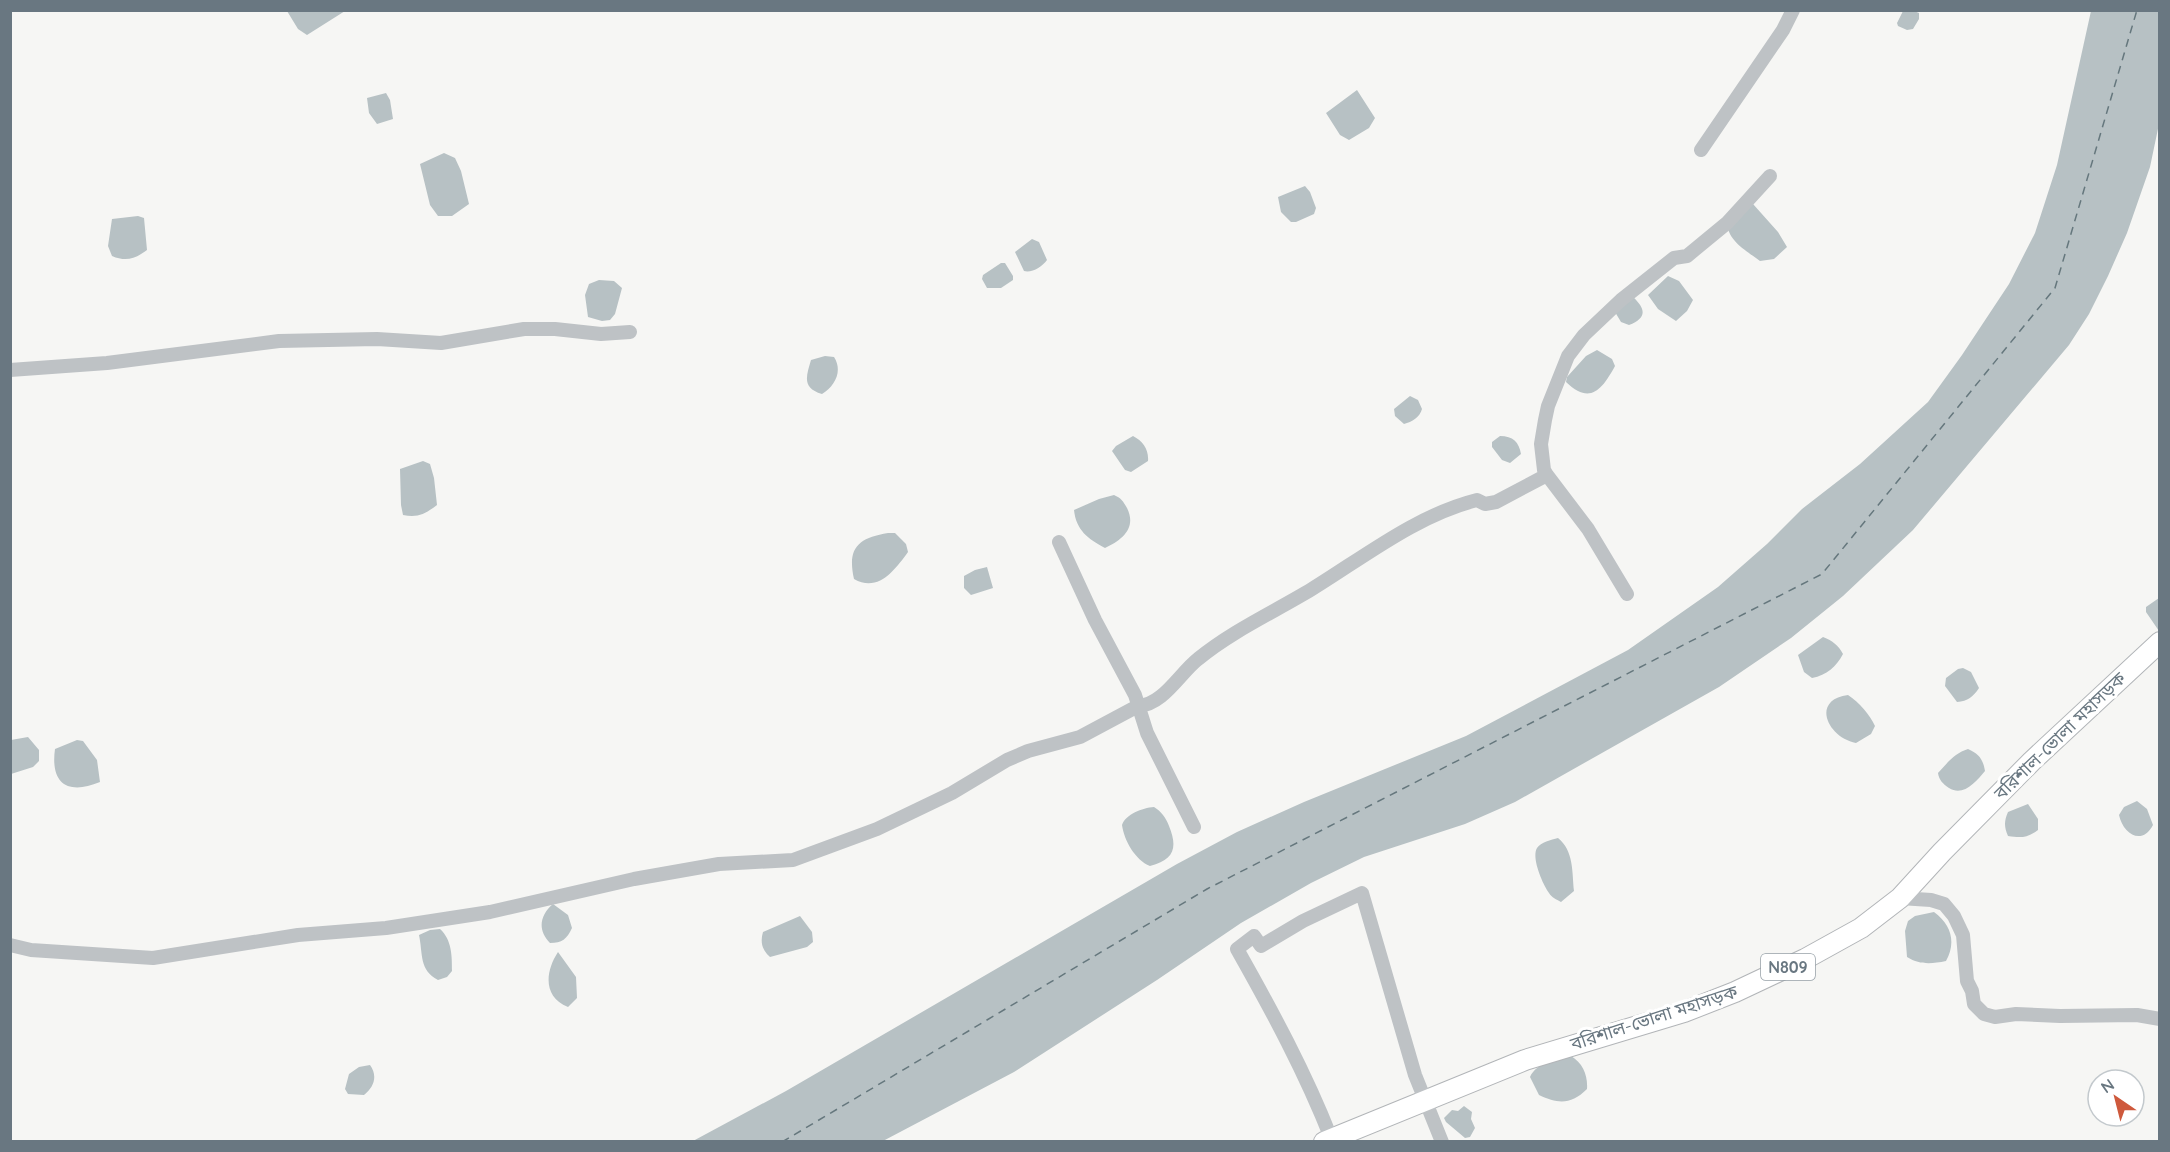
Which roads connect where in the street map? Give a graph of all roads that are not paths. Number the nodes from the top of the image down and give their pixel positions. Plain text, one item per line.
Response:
1 (1793, 10) edge
2 (1701, 150) dead end
3 (1770, 176) dead end
4 (630, 332) dead end
5 (10, 370) edge
6 (1547, 475) junction
7 (1059, 542) dead end
8 (1626, 594) dead end
9 (2160, 642) edge
10 (1138, 706) junction
11 (1194, 827) dead end
12 (1900, 898) junction
13 (10, 945) edge
14 (2160, 1019) edge
15 (1424, 1100) junction
16 (1327, 1140) edge
17 (1442, 1142) edge

1 - 2 street
3 - 6 street
4 - 5 street
6 - 8 street
6 - 10 street
7 - 10 street
9 - 12 highway, বরিশাল-ভোলা মহাসড়ক / N809
10 - 11 street
10 - 13 street
12 - 14 street
12 - 15 highway, বরিশাল-ভোলা মহাসড়ক / N809
15 - 16 highway, বরিশাল-ভোলা মহাসড়ক / N809
15 - 16 street
15 - 17 street

